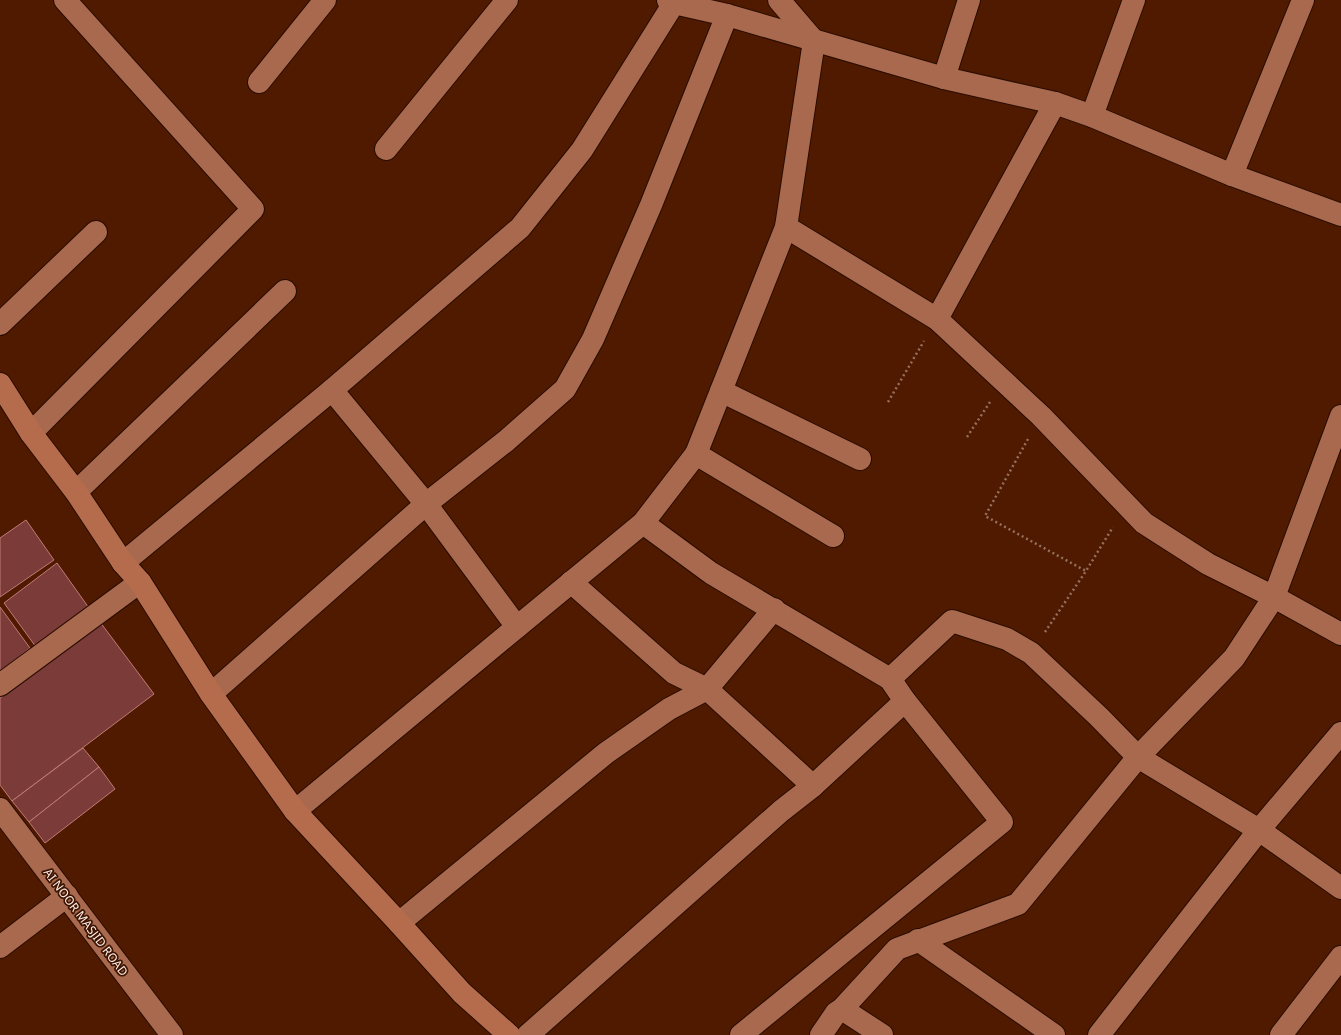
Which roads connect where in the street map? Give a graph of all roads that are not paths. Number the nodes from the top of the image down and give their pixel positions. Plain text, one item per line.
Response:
1 (65, 0) edge
2 (325, 0) edge
3 (508, 0) edge
4 (779, 0) edge
5 (969, 0) edge
6 (1134, 0) edge
7 (1303, 0) edge
8 (671, 2) edge
9 (727, 15) junction
10 (814, 41) junction
11 (944, 78) junction
12 (259, 82) dead end
13 (1055, 103) junction
14 (1092, 116) junction
15 (386, 149) dead end
16 (1232, 175) junction
17 (1341, 215) edge
18 (786, 227) junction
19 (96, 232) dead end
20 (285, 291) dead end
21 (937, 319) junction
22 (0, 324) edge
23 (0, 384) edge
24 (332, 390) junction
25 (721, 391) junction
26 (1341, 416) edge
27 (31, 433) junction
28 (696, 454) junction
29 (860, 458) dead end
30 (76, 492) junction
31 (426, 504) junction
32 (643, 523) junction
33 (833, 536) dead end
34 (123, 563) junction
35 (140, 582) junction
36 (571, 582) junction
37 (1274, 597) junction
38 (774, 609) junction
39 (517, 627) junction
40 (1341, 634) edge
41 (890, 679) junction
42 (0, 685) edge
43 (707, 689) junction
44 (211, 694) junction
45 (905, 701) junction
46 (1341, 733) edge
47 (1138, 757) junction
48 (813, 786) junction
49 (0, 809) edge
50 (295, 811) junction
51 (1259, 830) junction
52 (1341, 888) edge
53 (67, 896) junction
54 (400, 923) junction
55 (918, 940) junction
56 (0, 947) edge
57 (1341, 957) edge
58 (842, 1009) junction
59 (172, 1035) edge
60 (509, 1035) edge
61 (528, 1035) edge
62 (741, 1035) edge
63 (821, 1035) edge
64 (882, 1035) edge
65 (1054, 1035) edge
66 (1099, 1035) edge
67 (1281, 1035) edge

1 - 27 street
2 - 12 street
3 - 15 street
4 - 10 street
5 - 11 street
6 - 14 street
7 - 16 street
8 - 9 street
8 - 24 street
9 - 10 street
9 - 31 street
10 - 11 street
10 - 18 street
11 - 13 street
13 - 14 street
13 - 21 street
14 - 16 street
16 - 17 street
18 - 21 street
18 - 25 street
19 - 22 street
20 - 30 street
21 - 37 street
23 - 27 main road
24 - 31 street
24 - 34 street
25 - 28 street
25 - 29 street
26 - 37 street
27 - 30 main road
28 - 32 street
28 - 33 street
30 - 34 main road
31 - 39 street
31 - 44 street
32 - 36 street
32 - 38 street
34 - 35 main road
35 - 42 street
35 - 44 main road
36 - 39 street
36 - 43 street
37 - 40 street
37 - 47 street
38 - 41 street
38 - 43 street
39 - 50 street
41 - 45 street
41 - 47 street
43 - 48 street
43 - 54 street
44 - 50 main road
45 - 48 street
45 - 62 street
46 - 51 street
47 - 51 street
47 - 55 street
48 - 61 street
49 - 53 street, AI NOOR MASJID ROAD
50 - 54 main road
51 - 52 street
51 - 66 street
53 - 56 street
53 - 59 street, AI NOOR MASJID ROAD
54 - 60 main road
55 - 58 street
55 - 65 street
57 - 67 street
58 - 63 street
58 - 64 street

